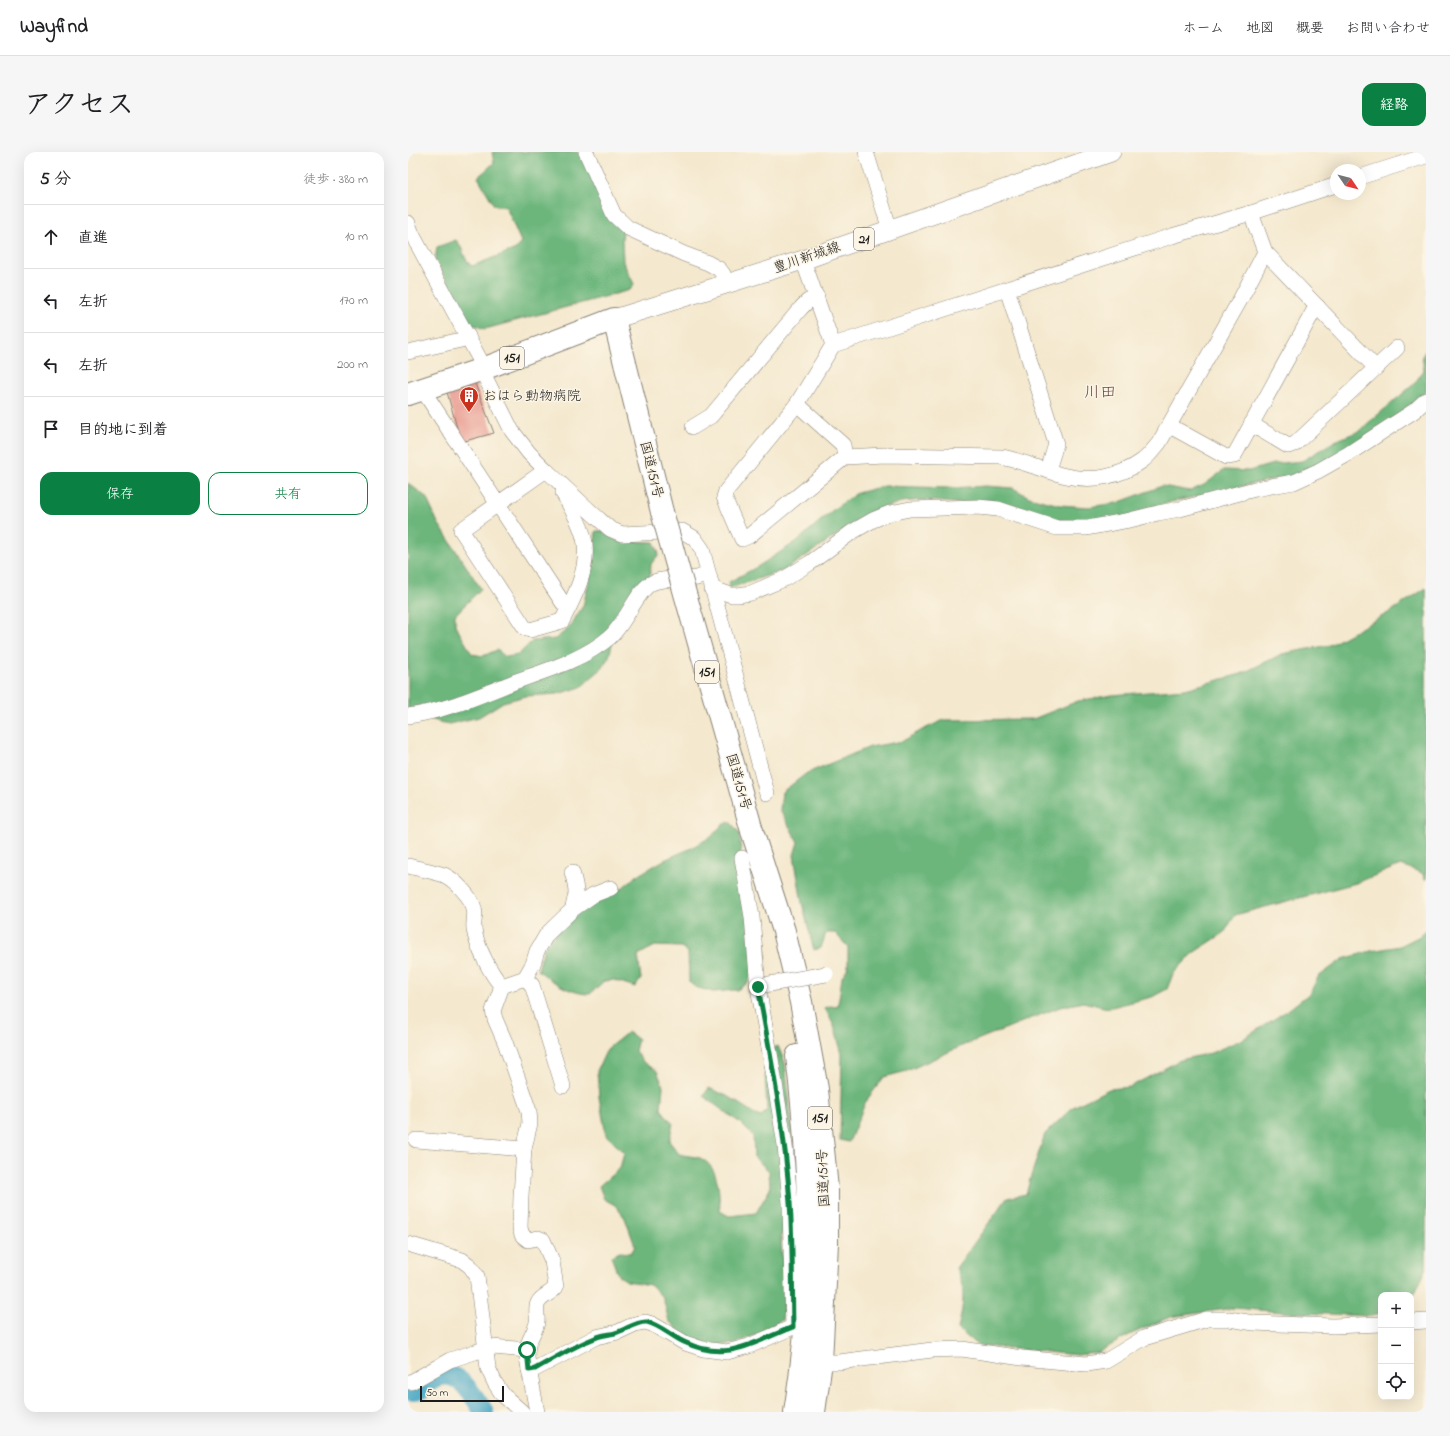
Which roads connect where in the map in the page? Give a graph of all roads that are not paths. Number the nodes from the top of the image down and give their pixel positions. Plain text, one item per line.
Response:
1 (586, 152) edge
2 (866, 152) edge
3 (1111, 152) edge
4 (1090, 155) edge
5 (1426, 156) edge
6 (1366, 175) edge
7 (1330, 187) edge
8 (1251, 213) junction
9 (408, 223) edge
10 (890, 230) junction
11 (1265, 252) junction
12 (803, 260) junction
13 (727, 284) junction
14 (1007, 289) junction
15 (816, 297) junction
16 (1318, 308) junction
17 (614, 319) junction
18 (468, 336) junction
19 (833, 345) junction
20 (1397, 348) dead end
21 (408, 352) edge
22 (1375, 368) junction
23 (483, 369) junction
24 (417, 391) edge
25 (1426, 400) edge
26 (797, 404) junction
27 (1251, 424) junction
28 (1170, 426) junction
29 (693, 427) dead end
30 (845, 457) junction
31 (546, 470) junction
32 (1048, 470) junction
33 (564, 488) junction
34 (498, 504) junction
35 (708, 573) junction
36 (712, 590) junction
37 (570, 605) junction
38 (408, 716) edge
39 (767, 793) dead end
40 (752, 831) junction
41 (742, 858) dead end
42 (408, 866) edge
43 (572, 872) dead end
44 (611, 888) dead end
45 (573, 909) junction
46 (826, 974) dead end
47 (526, 978) junction
48 (502, 986) junction
49 (756, 987) junction
50 (563, 1086) dead end
51 (416, 1140) dead end
52 (524, 1149) junction
53 (408, 1244) edge
54 (1426, 1321) edge
55 (1414, 1322) edge
56 (1378, 1324) edge
57 (800, 1327) junction
58 (486, 1349) junction
59 (527, 1350) junction
60 (821, 1362) junction
61 (529, 1370) junction
62 (408, 1382) edge
63 (522, 1412) edge
64 (537, 1412) edge
65 (795, 1412) edge
66 (814, 1412) edge

1 - 13 street
2 - 10 street
3 - 4 main road, 豊川新城線 / 21
4 - 10 main road, 豊川新城線 / 21
5 - 6 street
7 - 8 street
8 - 11 street
8 - 14 street
9 - 18 street
10 - 12 main road, 豊川新城線 / 21
11 - 16 street
11 - 28 street
12 - 13 main road, 豊川新城線 / 21
12 - 15 street
13 - 17 main road, 豊川新城線 / 21
14 - 19 street
14 - 32 street
15 - 19 street
15 - 29 street
16 - 22 street
16 - 27 street
17 - 23 highway, 151
17 - 40 highway, 国道151号 / 151, bridge
18 - 21 street
18 - 23 street
19 - 26 street
20 - 22 street
22 - 27 street
23 - 24 highway, 151
23 - 31 street
24 - 34 street
25 - 36 street
26 - 30 street
26 - 30 street
27 - 28 street
28 - 32 street
30 - 32 street
31 - 33 street
31 - 34 street
33 - 35 street
33 - 37 street
34 - 37 street
34 - 37 street
35 - 36 street
35 - 38 street
36 - 39 street
40 - 57 highway, 国道151号 / 151
40 - 60 highway, 国道151号 / 151
41 - 49 street
42 - 48 street
43 - 45 street
44 - 45 street
45 - 47 street
46 - 49 street, bridge
47 - 48 street
47 - 50 street
48 - 52 street
49 - 57 street
51 - 52 street
52 - 59 street
53 - 58 street
54 - 55 street
56 - 60 street
57 - 61 street
57 - 65 highway, 国道151号 / 151
58 - 59 street
58 - 62 street
58 - 63 street
59 - 61 street
60 - 66 highway, 国道151号 / 151
61 - 64 street

